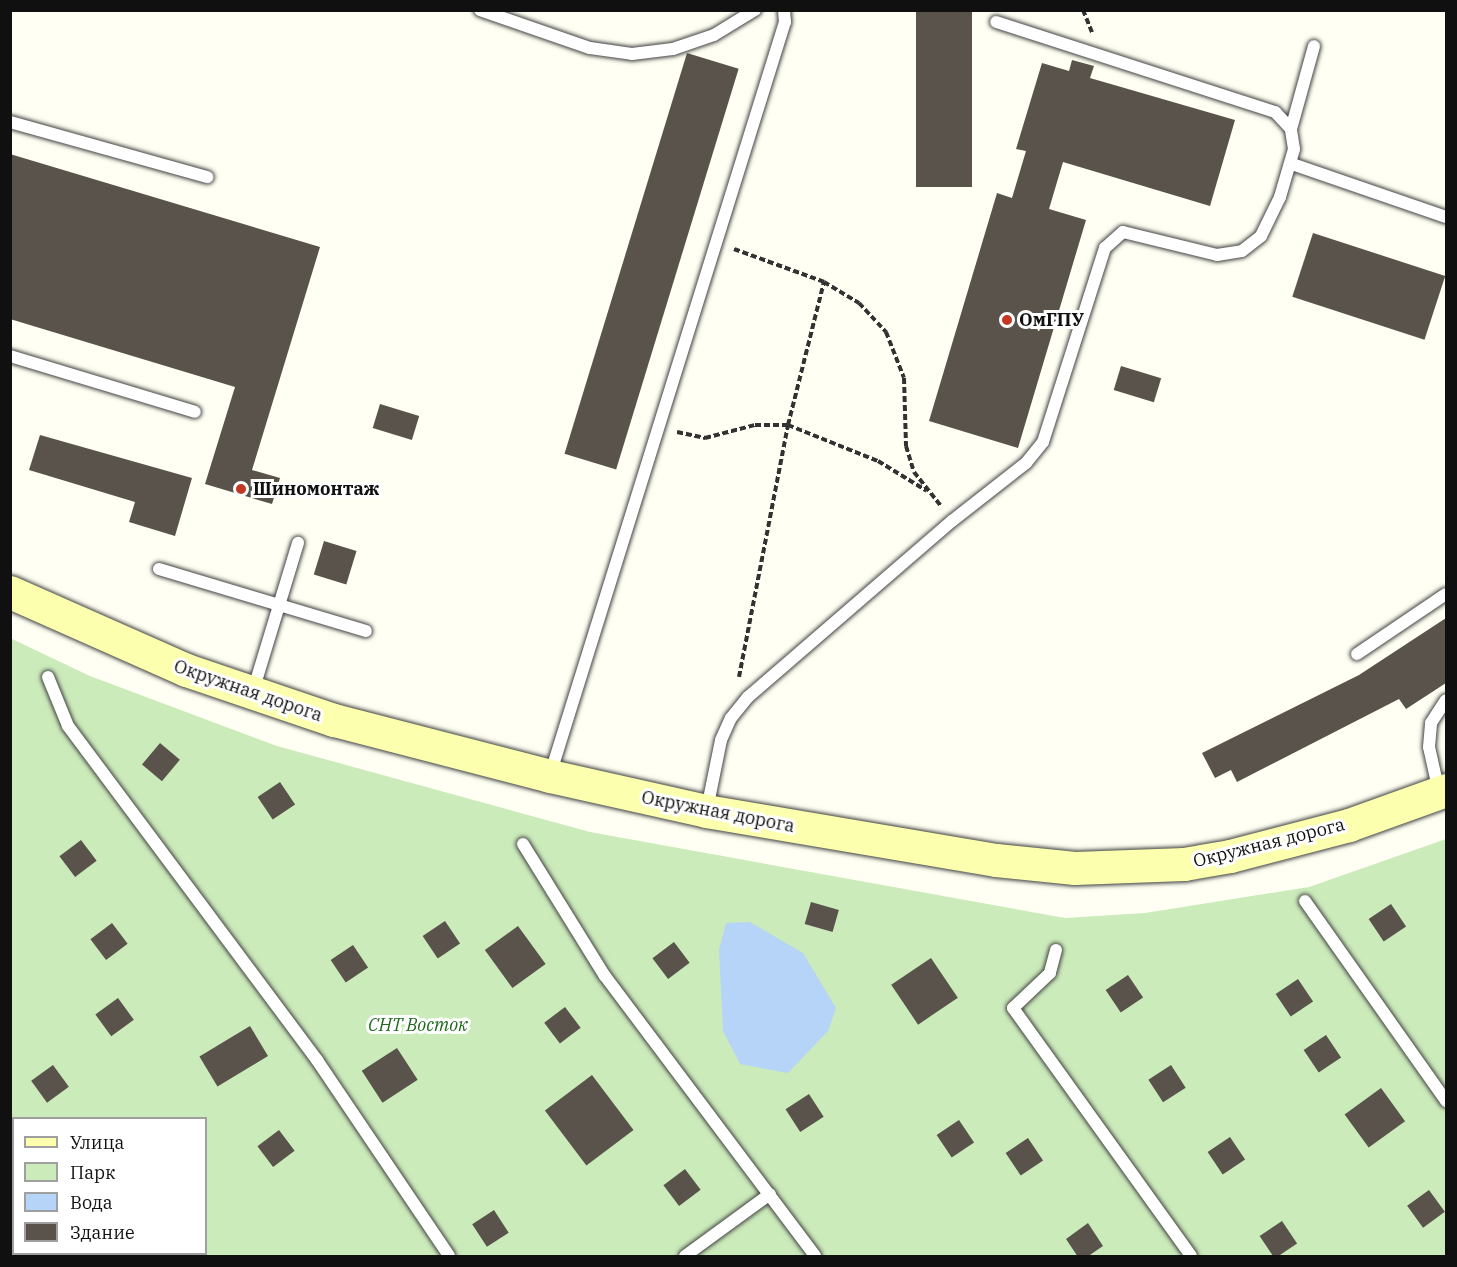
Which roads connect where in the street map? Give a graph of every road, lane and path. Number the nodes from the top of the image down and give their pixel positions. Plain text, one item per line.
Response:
1 (480, 10) edge
2 (755, 10) edge
3 (784, 10) edge
4 (996, 22) dead end
5 (1314, 46) dead end
6 (10, 122) edge
7 (1291, 129) junction
8 (1292, 164) junction
9 (207, 177) dead end
10 (1446, 217) edge
11 (760, 257) dead end
12 (824, 282) junction
13 (10, 356) edge
14 (195, 412) dead end
15 (788, 425) junction
16 (658, 428) junction
17 (933, 496) junction
18 (952, 521) junction
19 (298, 543) dead end
20 (159, 569) dead end
21 (10, 592) edge
22 (1446, 594) edge
23 (279, 605) junction
24 (366, 631) dead end
25 (1357, 654) dead end
26 (48, 677) dead end
27 (252, 694) junction
28 (1446, 700) edge
29 (731, 718) junction
30 (550, 776) junction
31 (1443, 792) edge
32 (706, 811) junction
33 (523, 844) dead end
34 (1305, 901) dead end
35 (1056, 950) dead end
36 (1446, 1101) edge
37 (770, 1194) junction
38 (449, 1257) edge
39 (685, 1257) edge
40 (815, 1257) edge
41 (1191, 1257) edge

1 - 2 lane
3 - 16 lane
4 - 7 lane
5 - 7 lane
6 - 9 lane
7 - 8 lane
8 - 10 lane
8 - 18 lane
11 - 12 path
12 - 15 path
12 - 17 path
13 - 14 lane
15 - 16 path
15 - 17 path
15 - 29 path
16 - 30 lane
17 - 18 path
18 - 29 lane
19 - 23 lane
20 - 23 lane
21 - 27 main road, Окружная дорога
22 - 25 lane
23 - 24 lane
23 - 27 lane
26 - 38 lane
27 - 30 main road, Окружная дорога
28 - 31 lane
29 - 32 lane
30 - 32 main road, Окружная дорога
31 - 32 main road, Окружная дорога
33 - 37 lane
34 - 36 lane
35 - 41 lane
37 - 39 lane
37 - 40 lane

